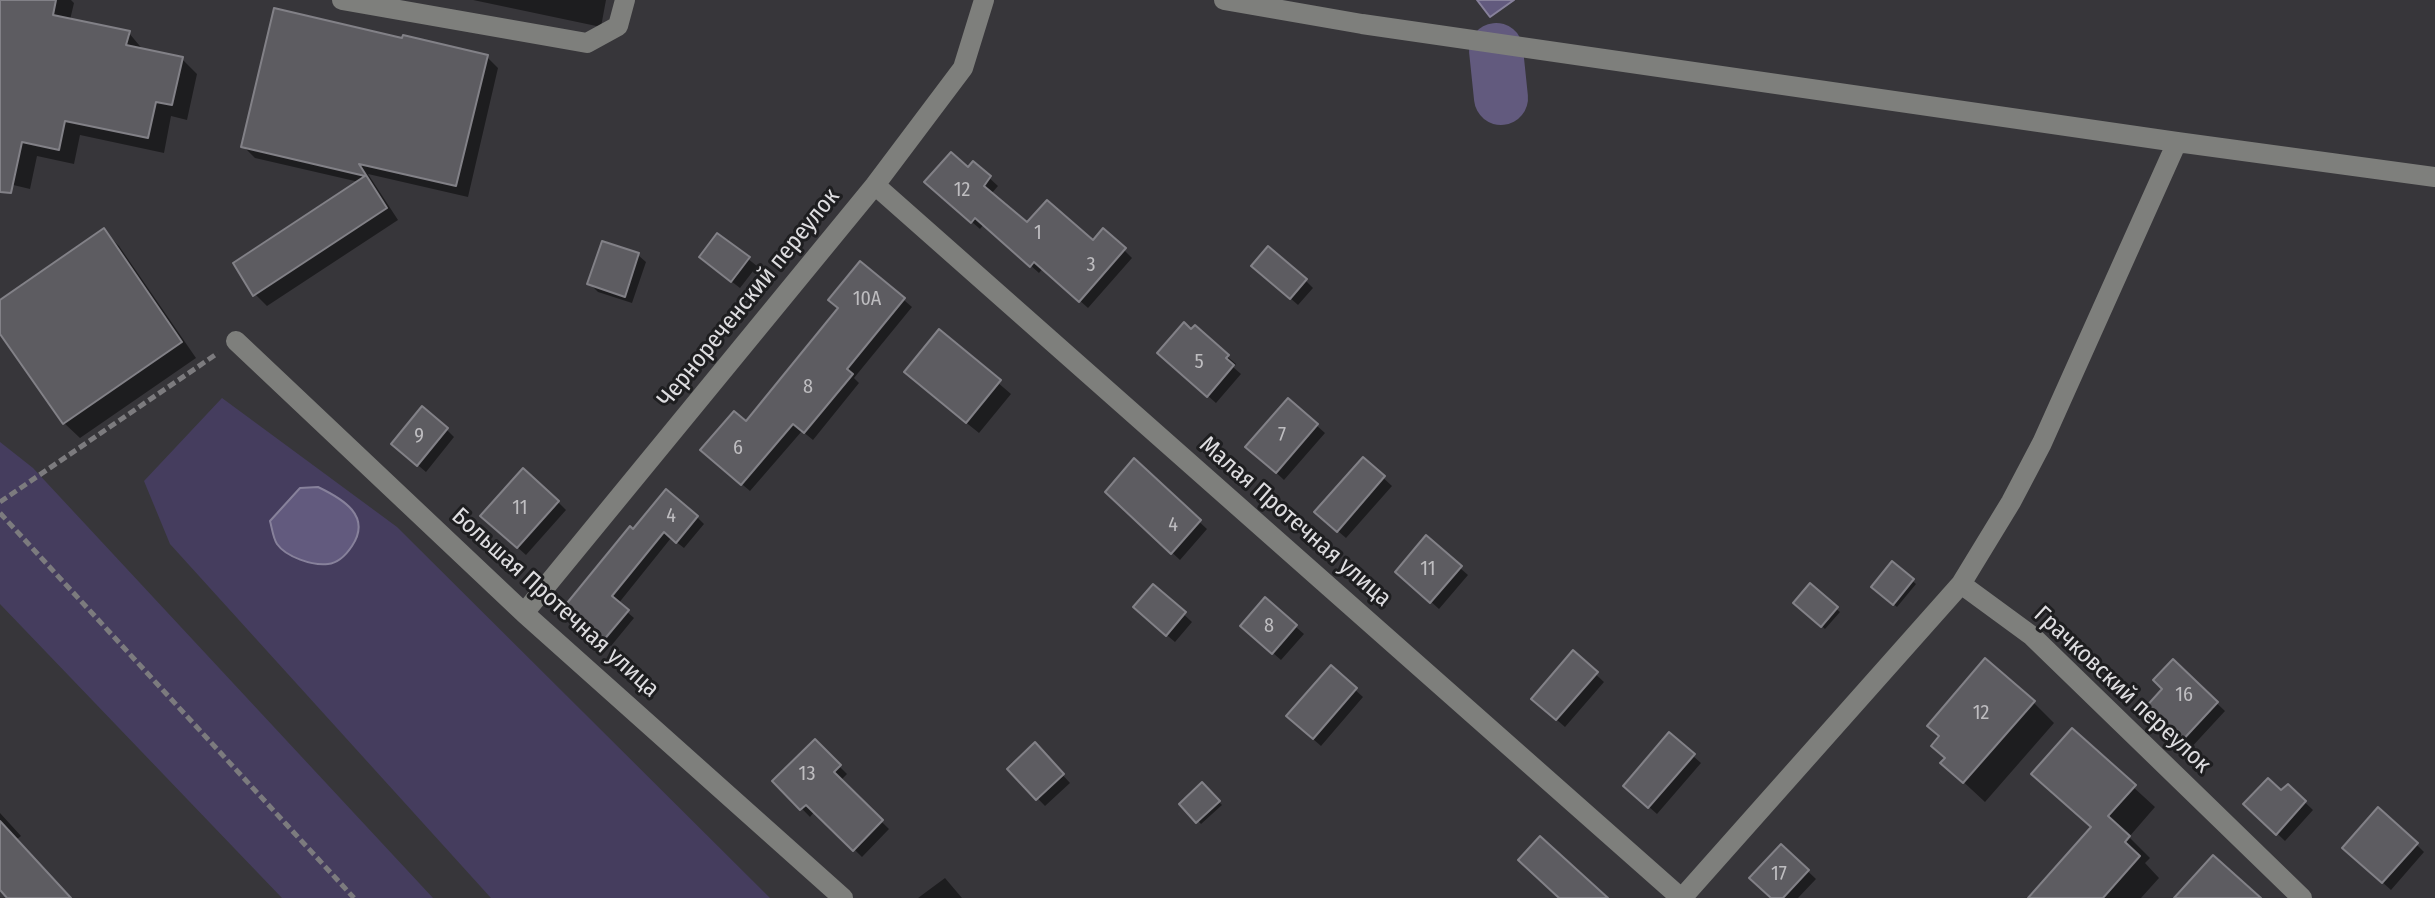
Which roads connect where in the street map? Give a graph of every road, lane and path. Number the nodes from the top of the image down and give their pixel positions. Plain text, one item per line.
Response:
1 (342, 0) edge
2 (625, 0) edge
3 (984, 0) edge
4 (1224, 0) edge
5 (2177, 142) junction
6 (2435, 177) edge
7 (875, 185) junction
8 (236, 341) joint
9 (0, 502) edge
10 (0, 513) edge
11 (1961, 584) junction
12 (524, 613) junction
13 (354, 898) edge
14 (843, 898) edge
15 (1682, 898) edge
16 (2302, 898) edge

1 - 2 street
3 - 7 street, Чернореченский переулок
4 - 5 street
5 - 6 street
5 - 11 street
7 - 12 street, Чернореченский переулок
7 - 15 street, Малая Протечная улица
8 - 9 path
8 - 12 street, Большая Протечная улица
10 - 13 path
11 - 15 street
11 - 16 street, Грачковский переулок
12 - 14 street, Большая Протечная улица

